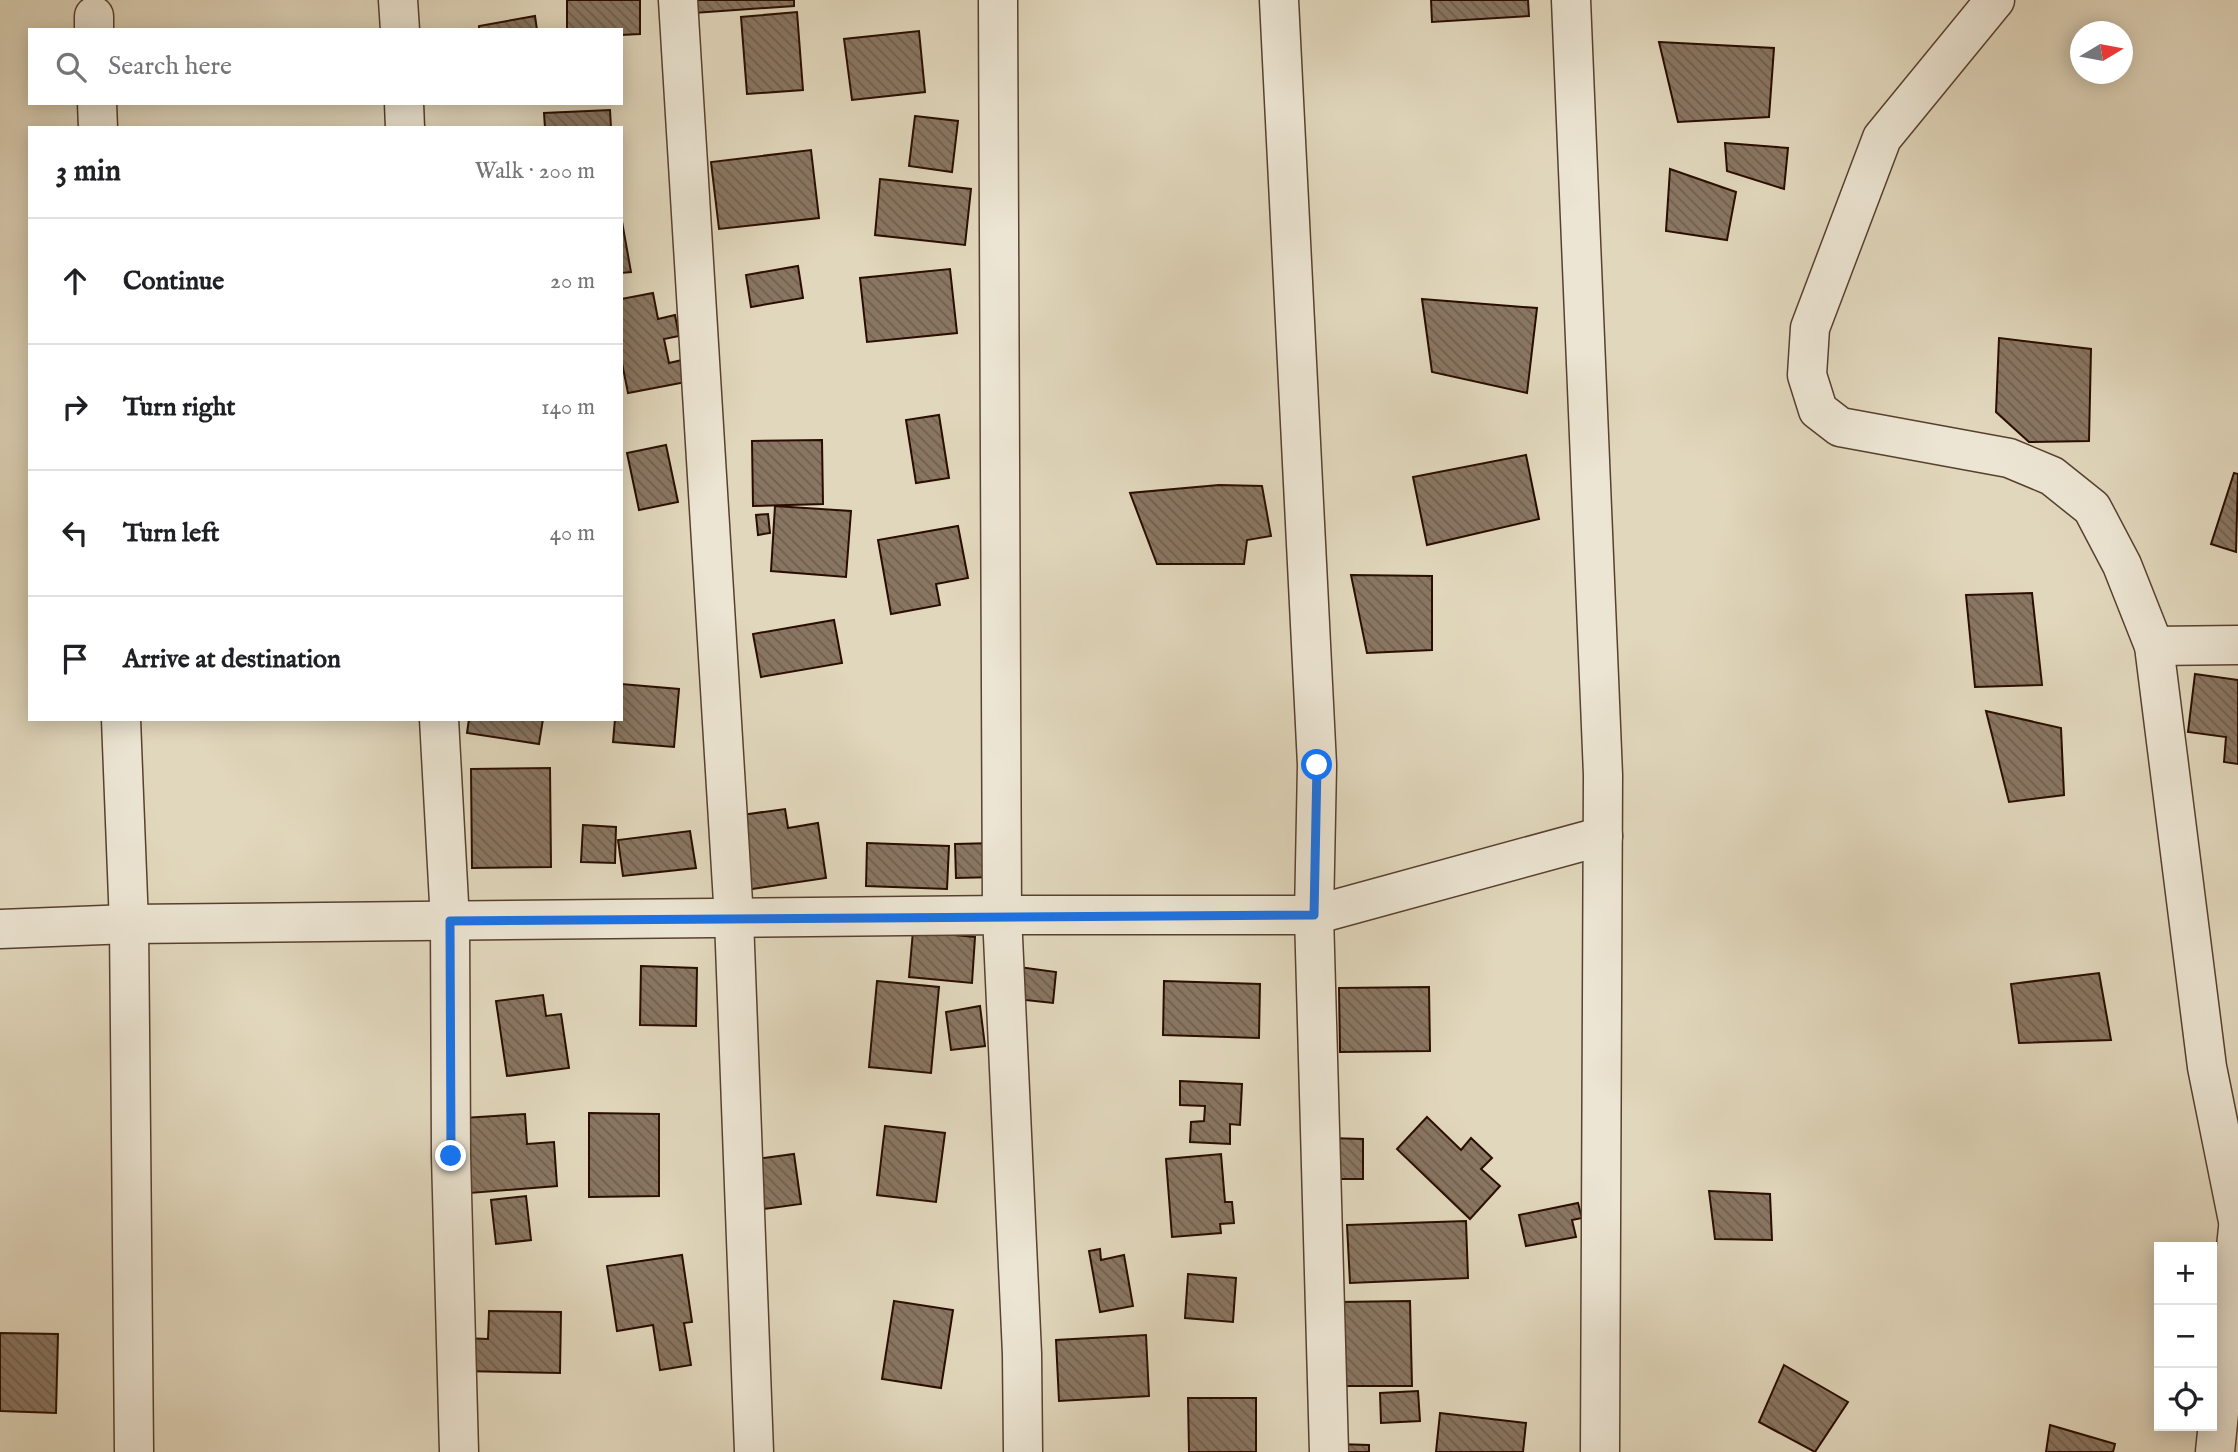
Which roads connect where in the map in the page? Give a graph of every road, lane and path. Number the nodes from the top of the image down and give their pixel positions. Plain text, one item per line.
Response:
1 (398, 0) edge
2 (678, 0) edge
3 (998, 0) edge
4 (1279, 0) edge
5 (1571, 0) edge
6 (1995, 0) edge
7 (400, 28) edge
8 (97, 105) edge
9 (404, 105) edge
10 (98, 126) edge
11 (405, 126) edge
12 (2238, 645) edge
13 (2154, 646) junction
14 (121, 721) edge
15 (439, 721) edge
16 (1603, 836) junction
17 (1002, 915) junction
18 (1314, 915) junction
19 (734, 919) junction
20 (450, 921) junction
21 (130, 924) junction
22 (0, 929) edge
23 (2238, 1221) edge
24 (2238, 1228) edge
25 (134, 1452) edge
26 (459, 1452) edge
27 (754, 1452) edge
28 (1023, 1452) edge
29 (1329, 1452) edge
30 (1600, 1452) edge
31 (2216, 1452) edge

1 - 7 street
2 - 19 street
3 - 17 street
4 - 18 street
5 - 16 street
6 - 13 street
8 - 10 street
9 - 11 street
12 - 13 street
13 - 23 street
14 - 21 street
15 - 20 street
16 - 18 street
16 - 30 street
17 - 18 street
17 - 19 street
17 - 28 street
18 - 29 street
19 - 20 street
19 - 27 street
20 - 21 street
20 - 26 street
21 - 22 street
21 - 25 street
24 - 31 street

